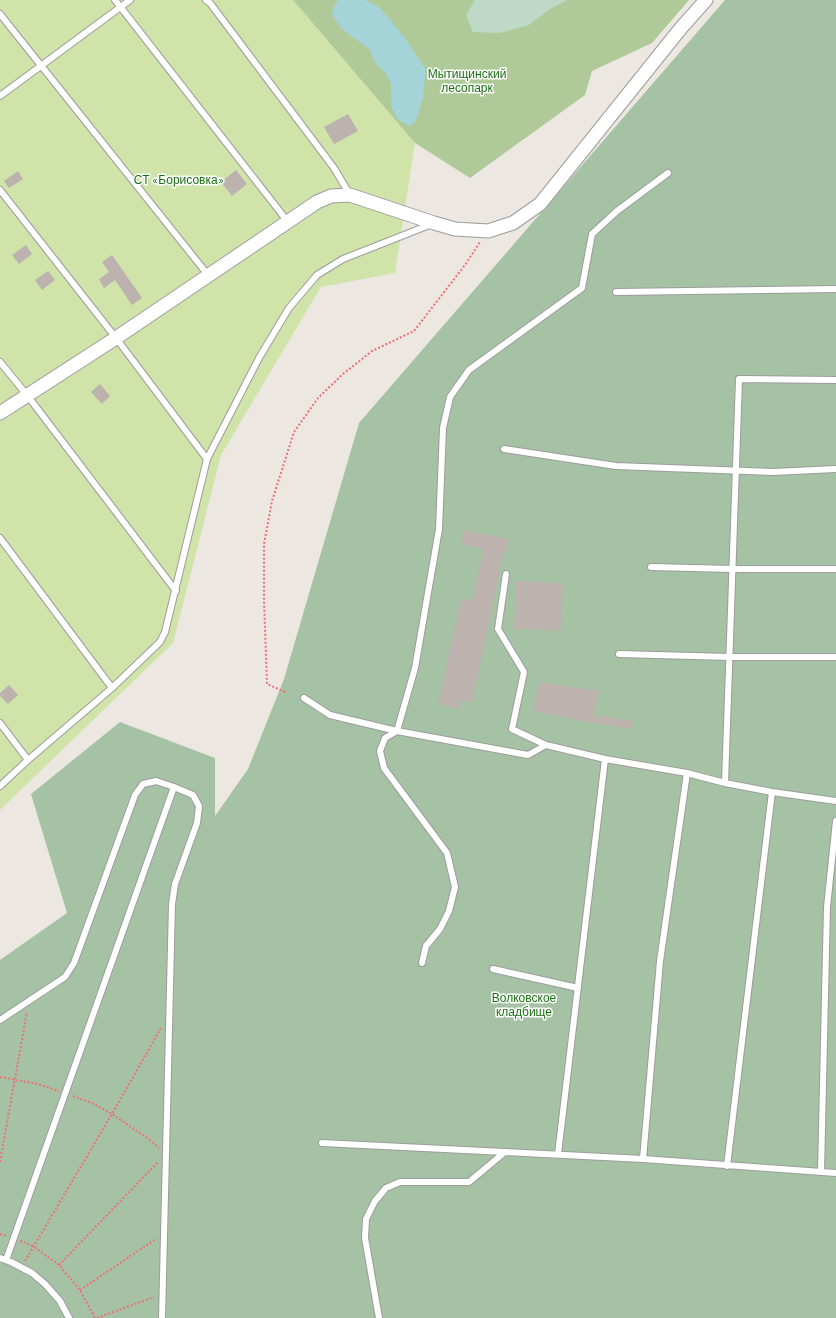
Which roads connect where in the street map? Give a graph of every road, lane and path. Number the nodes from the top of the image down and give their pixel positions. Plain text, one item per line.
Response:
1 (115, 0) edge
2 (130, 0) edge
3 (206, 0) edge
4 (706, 0) edge
5 (121, 7) junction
6 (0, 14) edge
7 (41, 66) junction
8 (0, 96) edge
9 (668, 172) dead end
10 (0, 190) edge
11 (350, 195) junction
12 (288, 222) junction
13 (434, 223) junction
14 (488, 231) junction
15 (208, 275) junction
16 (836, 289) edge
17 (616, 292) dead end
18 (116, 338) junction
19 (0, 362) edge
20 (836, 380) edge
21 (27, 396) junction
22 (0, 413) edge
23 (504, 449) dead end
24 (207, 459) junction
25 (836, 469) edge
26 (736, 470) junction
27 (0, 538) edge
28 (651, 567) dead end
29 (836, 568) edge
30 (733, 569) junction
31 (506, 574) dead end
32 (176, 591) junction
33 (619, 654) dead end
34 (730, 657) junction
35 (836, 657) edge
36 (112, 688) junction
37 (285, 692) dead end
38 (304, 698) dead end
39 (0, 723) edge
40 (397, 731) junction
41 (546, 745) junction
42 (605, 759) junction
43 (28, 760) junction
44 (687, 773) junction
45 (725, 783) junction
46 (0, 786) edge
47 (174, 787) junction
48 (772, 792) junction
49 (836, 801) edge
50 (836, 821) edge
51 (422, 963) dead end
52 (493, 969) dead end
53 (578, 988) junction
54 (29, 1001) junction
55 (170, 1013) junction
56 (0, 1020) edge
57 (0, 1077) edge
58 (15, 1079) junction
59 (65, 1093) junction
60 (112, 1114) junction
61 (322, 1143) dead end
62 (505, 1152) junction
63 (558, 1154) junction
64 (166, 1155) junction
65 (643, 1159) junction
66 (0, 1162) edge
67 (727, 1166) junction
68 (821, 1172) junction
69 (836, 1173) edge
70 (0, 1234) edge
71 (164, 1234) junction
72 (14, 1238) junction
73 (33, 1246) junction
74 (3, 1259) edge
75 (59, 1265) junction
76 (21, 1267) junction
77 (80, 1290) junction
78 (162, 1294) junction
79 (69, 1318) edge
80 (96, 1318) edge
81 (162, 1318) edge
82 (379, 1318) edge

1 - 5 lane
2 - 5 lane
3 - 11 lane
4 - 14 street
5 - 7 lane
5 - 12 lane
6 - 7 lane
7 - 8 lane
7 - 15 lane
9 - 40 lane
10 - 18 lane
11 - 12 street
11 - 13 street
12 - 15 street
13 - 14 street
13 - 24 lane
14 - 37 path
15 - 18 street
16 - 17 lane
18 - 21 street
18 - 24 lane
19 - 21 lane
20 - 26 lane
21 - 22 street
21 - 32 lane
23 - 26 lane
24 - 32 lane
25 - 26 lane
26 - 30 lane
27 - 36 lane
28 - 30 lane
29 - 30 lane
30 - 34 lane
31 - 41 lane
32 - 36 lane
33 - 34 lane
34 - 35 lane
34 - 45 lane
36 - 43 lane
38 - 40 lane
39 - 43 lane
40 - 41 lane
40 - 51 lane
41 - 42 lane
42 - 44 lane
42 - 53 lane
43 - 46 lane
44 - 45 lane
44 - 65 lane
45 - 48 lane
47 - 54 lane
47 - 55 lane
47 - 59 lane
48 - 49 lane
48 - 67 lane
50 - 68 lane
52 - 53 lane
53 - 63 lane
54 - 56 lane
54 - 58 path
55 - 60 path
55 - 64 lane
57 - 58 path
58 - 59 path
58 - 66 path
59 - 60 path
59 - 72 lane
60 - 64 path
60 - 73 path
61 - 62 lane
62 - 63 lane
62 - 82 lane
63 - 65 lane
64 - 71 lane
64 - 75 path
65 - 67 lane
67 - 68 lane
68 - 69 lane
70 - 72 path
71 - 77 path
71 - 78 lane
72 - 73 path
72 - 74 lane
73 - 75 path
73 - 76 path
74 - 76 lane
75 - 77 path
76 - 79 lane
77 - 80 path
78 - 80 path
78 - 81 lane

